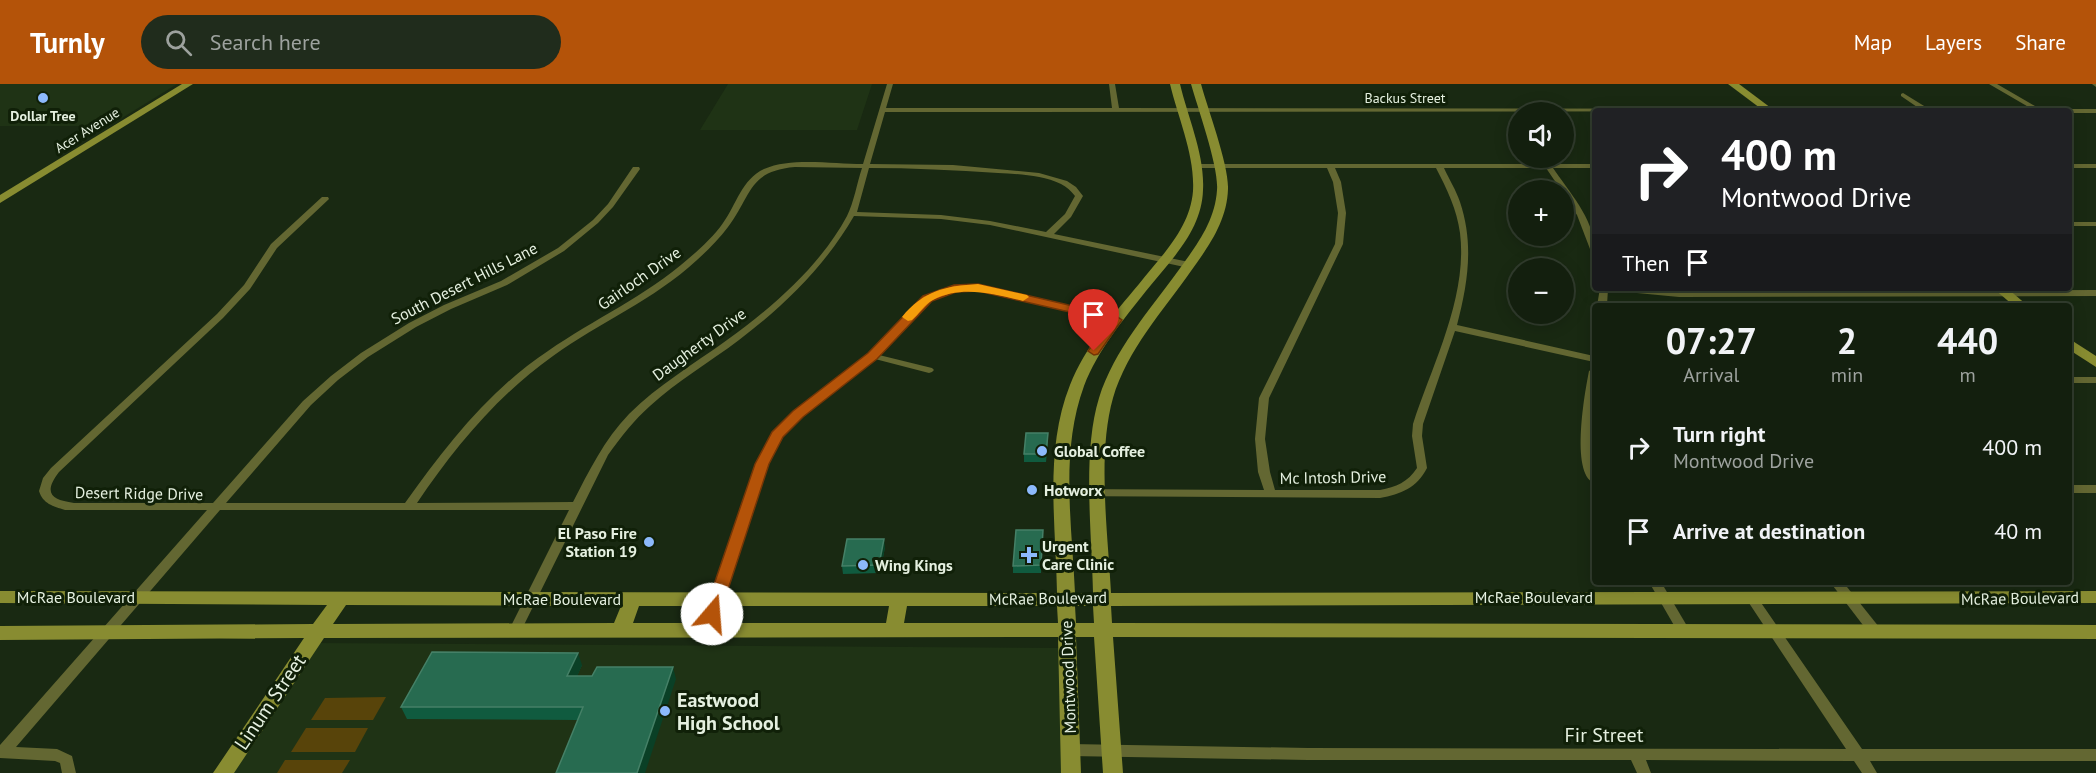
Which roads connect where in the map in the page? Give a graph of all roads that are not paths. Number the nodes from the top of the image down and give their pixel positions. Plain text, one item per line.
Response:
1 (188, 84) edge
2 (891, 84) edge
3 (1112, 84) edge
4 (1175, 84) edge
5 (1196, 84) edge
6 (1733, 84) edge
7 (1992, 84) edge
8 (1904, 95) dead end
9 (1766, 108) edge
10 (1924, 108) edge
11 (2034, 108) edge
12 (884, 110) junction
13 (1116, 110) junction
14 (1181, 111) junction
15 (1203, 111) junction
16 (1592, 111) edge
17 (2072, 111) edge
18 (2096, 111) edge
19 (867, 165) junction
20 (1196, 166) junction
21 (1219, 166) junction
22 (1330, 166) junction
23 (1439, 166) junction
24 (1508, 166) edge
25 (1574, 166) edge
26 (1592, 166) edge
27 (2072, 166) edge
28 (2096, 166) edge
29 (1550, 168) edge
30 (636, 169) dead end
31 (325, 199) dead end
32 (0, 200) edge
33 (852, 214) junction
34 (1590, 222) edge
35 (2072, 224) edge
36 (2096, 224) edge
37 (1048, 235) junction
38 (1164, 260) junction
39 (1189, 266) junction
40 (1648, 291) edge
41 (2003, 291) edge
42 (2096, 293) edge
43 (2018, 303) edge
44 (1116, 320) junction
45 (1451, 327) junction
46 (2072, 345) edge
47 (873, 356) junction
48 (1592, 358) edge
49 (2096, 363) edge
50 (929, 370) dead end
51 (2072, 380) edge
52 (2096, 380) edge
53 (1592, 386) edge
54 (1592, 473) edge
55 (2072, 489) edge
56 (2096, 489) edge
57 (1063, 493) junction
58 (1099, 493) junction
59 (1270, 494) junction
60 (408, 507) junction
61 (577, 507) junction
62 (216, 508) junction
63 (1838, 585) edge
64 (1659, 589) edge
65 (0, 597) edge
66 (138, 597) junction
67 (1103, 597) junction
68 (1751, 597) junction
69 (1848, 597) junction
70 (2096, 597) edge
71 (341, 598) junction
72 (633, 598) junction
73 (717, 598) junction
74 (531, 599) junction
75 (1066, 599) junction
76 (899, 600) junction
77 (621, 629) junction
78 (707, 629) junction
79 (894, 629) junction
80 (1066, 629) junction
81 (1103, 629) junction
82 (515, 630) junction
83 (1874, 630) junction
84 (318, 631) junction
85 (1684, 631) junction
86 (1775, 631) junction
87 (107, 632) junction
88 (2096, 632) edge
89 (0, 633) edge
90 (1070, 750) junction
91 (1112, 750) junction
92 (2, 752) edge
93 (1636, 754) junction
94 (1858, 754) junction
95 (2096, 755) edge
96 (69, 773) edge
97 (223, 773) edge
98 (1071, 773) edge
99 (1113, 773) edge
100 (1644, 773) edge
101 (1870, 773) edge

1 - 32 main road, Acer Avenue
2 - 12 street, Daugherty Drive
3 - 13 street
4 - 14 main road, Montwood Drive
5 - 15 main road
6 - 9 main road
7 - 11 street, Backus Street
8 - 10 street
12 - 13 street, Backus Street
12 - 19 street, Daugherty Drive
13 - 14 street, Backus Street
14 - 15 street, Backus Street
14 - 20 main road, Montwood Drive
15 - 16 street, Backus Street
15 - 21 main road
17 - 18 street, Backus Street
19 - 33 street, Daugherty Drive
19 - 37 street, Gairloch Drive
19 - 60 street, Gairloch Drive
20 - 21 street
20 - 38 main road, Montwood Drive
21 - 22 street
21 - 39 main road
22 - 23 street
22 - 59 street
23 - 24 street
23 - 45 street, Mc Intosh Drive
25 - 26 street
27 - 28 street
29 - 34 street
30 - 62 street, South Desert Hills Lane
31 - 62 street, Desert Ridge Drive
33 - 37 street
33 - 61 street, Daugherty Drive
35 - 36 street
37 - 38 street
38 - 39 street
38 - 44 main road, Montwood Drive
39 - 58 main road
40 - 41 street
41 - 42 street
41 - 43 main road
44 - 47 street
44 - 57 main road, Montwood Drive
45 - 48 street
45 - 59 street, Mc Intosh Drive
46 - 49 main road
47 - 50 street
47 - 73 street
51 - 52 street
53 - 54 street
55 - 56 street
57 - 58 street, Mc Intosh Drive
57 - 75 main road, Montwood Drive
58 - 59 street, Mc Intosh Drive
58 - 67 main road
60 - 61 street, Desert Ridge Drive
60 - 62 street, Desert Ridge Drive
61 - 74 street, Daugherty Drive
62 - 66 street, South Desert Hills Lane
63 - 69 street
64 - 67 main road, McRae Boulevard
64 - 68 main road, McRae Boulevard
64 - 85 street
65 - 66 main road, McRae Boulevard
66 - 71 main road, McRae Boulevard
66 - 87 street, South Desert Hills Lane
67 - 75 main road, McRae Boulevard
67 - 81 main road
68 - 69 main road, McRae Boulevard
68 - 86 street
69 - 70 main road, McRae Boulevard
69 - 83 street
71 - 74 main road, McRae Boulevard
71 - 84 main road, Linum Street
72 - 73 main road, McRae Boulevard
72 - 74 main road, McRae Boulevard
72 - 77 main road
73 - 76 main road, McRae Boulevard
73 - 78 street
74 - 82 street, Daugherty Drive
75 - 76 main road, McRae Boulevard
75 - 80 main road, Montwood Drive
76 - 79 main road
77 - 78 main road, McRae Boulevard
77 - 82 main road, McRae Boulevard
78 - 79 main road, McRae Boulevard
79 - 80 main road, McRae Boulevard
80 - 81 main road, McRae Boulevard
80 - 90 main road, Montwood Drive
81 - 85 main road, McRae Boulevard
81 - 91 main road
82 - 84 main road, McRae Boulevard
83 - 86 main road, McRae Boulevard
83 - 88 main road, McRae Boulevard
84 - 87 main road, McRae Boulevard
84 - 97 main road, Linum Street
85 - 86 main road, McRae Boulevard
86 - 94 street
87 - 89 main road, McRae Boulevard
87 - 92 street, South Desert Hills Lane
90 - 91 street, Fir Street
90 - 98 main road, Montwood Drive
91 - 93 street, Fir Street
91 - 99 main road
92 - 96 street
93 - 94 street, Fir Street
93 - 100 street
94 - 95 street, Fir Street
94 - 101 street

